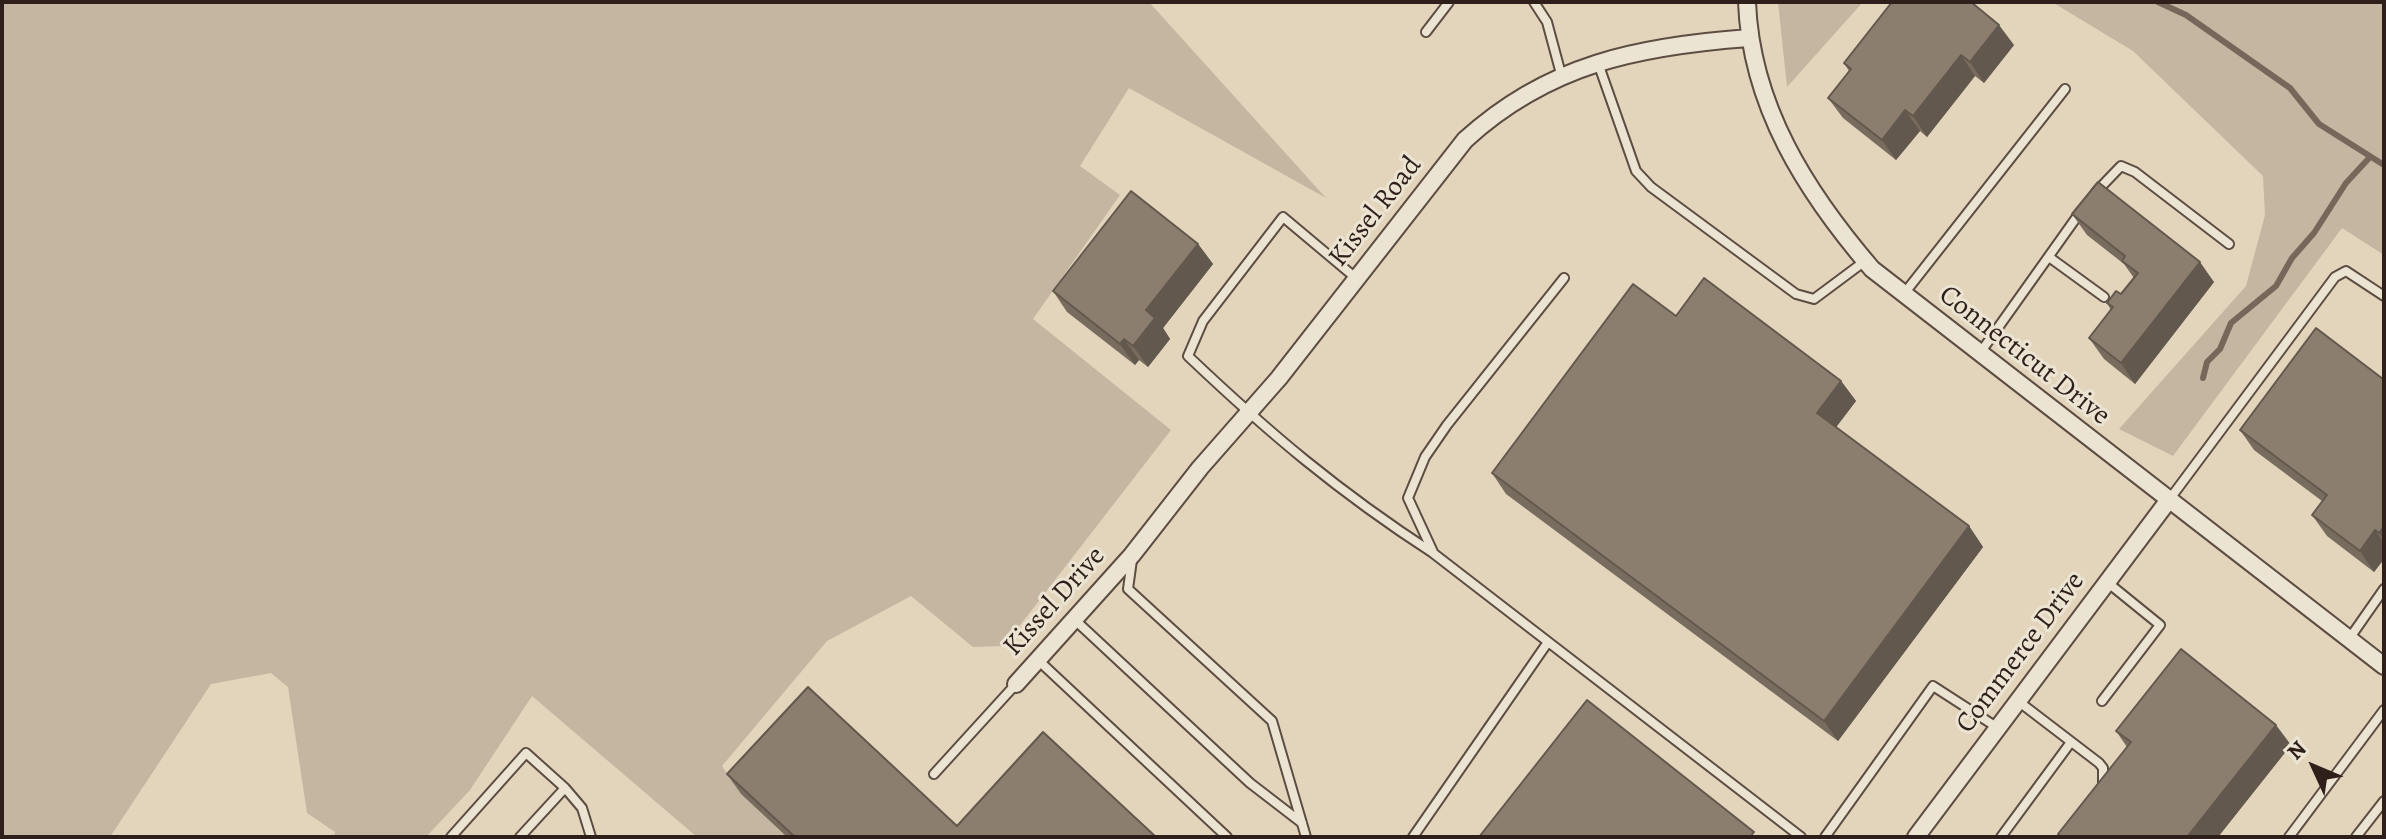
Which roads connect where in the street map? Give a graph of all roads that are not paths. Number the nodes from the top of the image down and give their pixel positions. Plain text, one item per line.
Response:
1 (1449, 2) edge
2 (1534, 2) edge
3 (1747, 2) edge
4 (1426, 32) dead end
5 (1749, 38) junction
6 (1598, 62) junction
7 (1561, 74) junction
8 (2065, 89) dead end
9 (2229, 244) dead end
10 (2049, 257) junction
11 (1865, 261) junction
12 (1564, 278) dead end
13 (1357, 279) junction
14 (1903, 296) junction
15 (2384, 296) edge
16 (2104, 297) dead end
17 (1979, 354) junction
18 (1248, 413) junction
19 (2168, 501) junction
20 (1433, 553) junction
21 (1132, 555) junction
22 (2107, 582) junction
23 (2384, 589) edge
24 (1075, 620) junction
25 (2349, 639) junction
26 (1548, 642) junction
27 (1038, 660) junction
28 (2384, 666) edge
29 (1016, 684) joint
30 (2018, 701) junction
31 (2102, 701) dead end
32 (2384, 710) edge
33 (2380, 722) edge
34 (1998, 728) junction
35 (2071, 742) junction
36 (934, 774) dead end
37 (565, 788) junction
38 (2093, 798) edge
39 (2384, 801) edge
40 (1302, 824) junction
41 (451, 837) edge
42 (520, 837) edge
43 (591, 837) edge
44 (1227, 837) edge
45 (1306, 837) edge
46 (1413, 837) edge
47 (1801, 837) edge
48 (1825, 837) edge
49 (1916, 837) edge
50 (2001, 837) edge
51 (2289, 837) edge
52 (2356, 837) edge

1 - 4 lane
2 - 7 lane
3 - 5 street, Connecticut Drive
5 - 6 street, Kissel Road
5 - 11 street, Connecticut Drive
6 - 7 street, Kissel Road
6 - 11 lane
7 - 13 street, Kissel Road
8 - 14 lane
9 - 10 lane
10 - 16 lane
10 - 17 lane
11 - 14 street, Connecticut Drive
12 - 20 lane
13 - 18 street, Kissel Road
13 - 18 lane
14 - 17 street, Connecticut Drive
15 - 19 lane
17 - 19 street, Connecticut Drive
18 - 20 lane
18 - 21 street, Kissel Road
19 - 22 street, Commerce Drive
19 - 25 street, Connecticut Drive
20 - 26 lane
21 - 24 street, Kissel Drive
21 - 40 lane
22 - 30 street, Commerce Drive
22 - 31 lane
23 - 25 lane
24 - 27 street, Kissel Drive
24 - 40 lane
25 - 28 street, Connecticut Drive
26 - 46 lane
26 - 47 lane
27 - 29 street, Kissel Drive
27 - 44 lane
29 - 36 lane
30 - 34 street, Commerce Drive
30 - 35 lane
32 - 33 lane
33 - 51 lane
34 - 48 lane
34 - 49 street, Commerce Drive
35 - 38 lane
35 - 50 lane
37 - 41 lane
37 - 42 lane
37 - 43 lane
39 - 52 lane
40 - 45 lane

